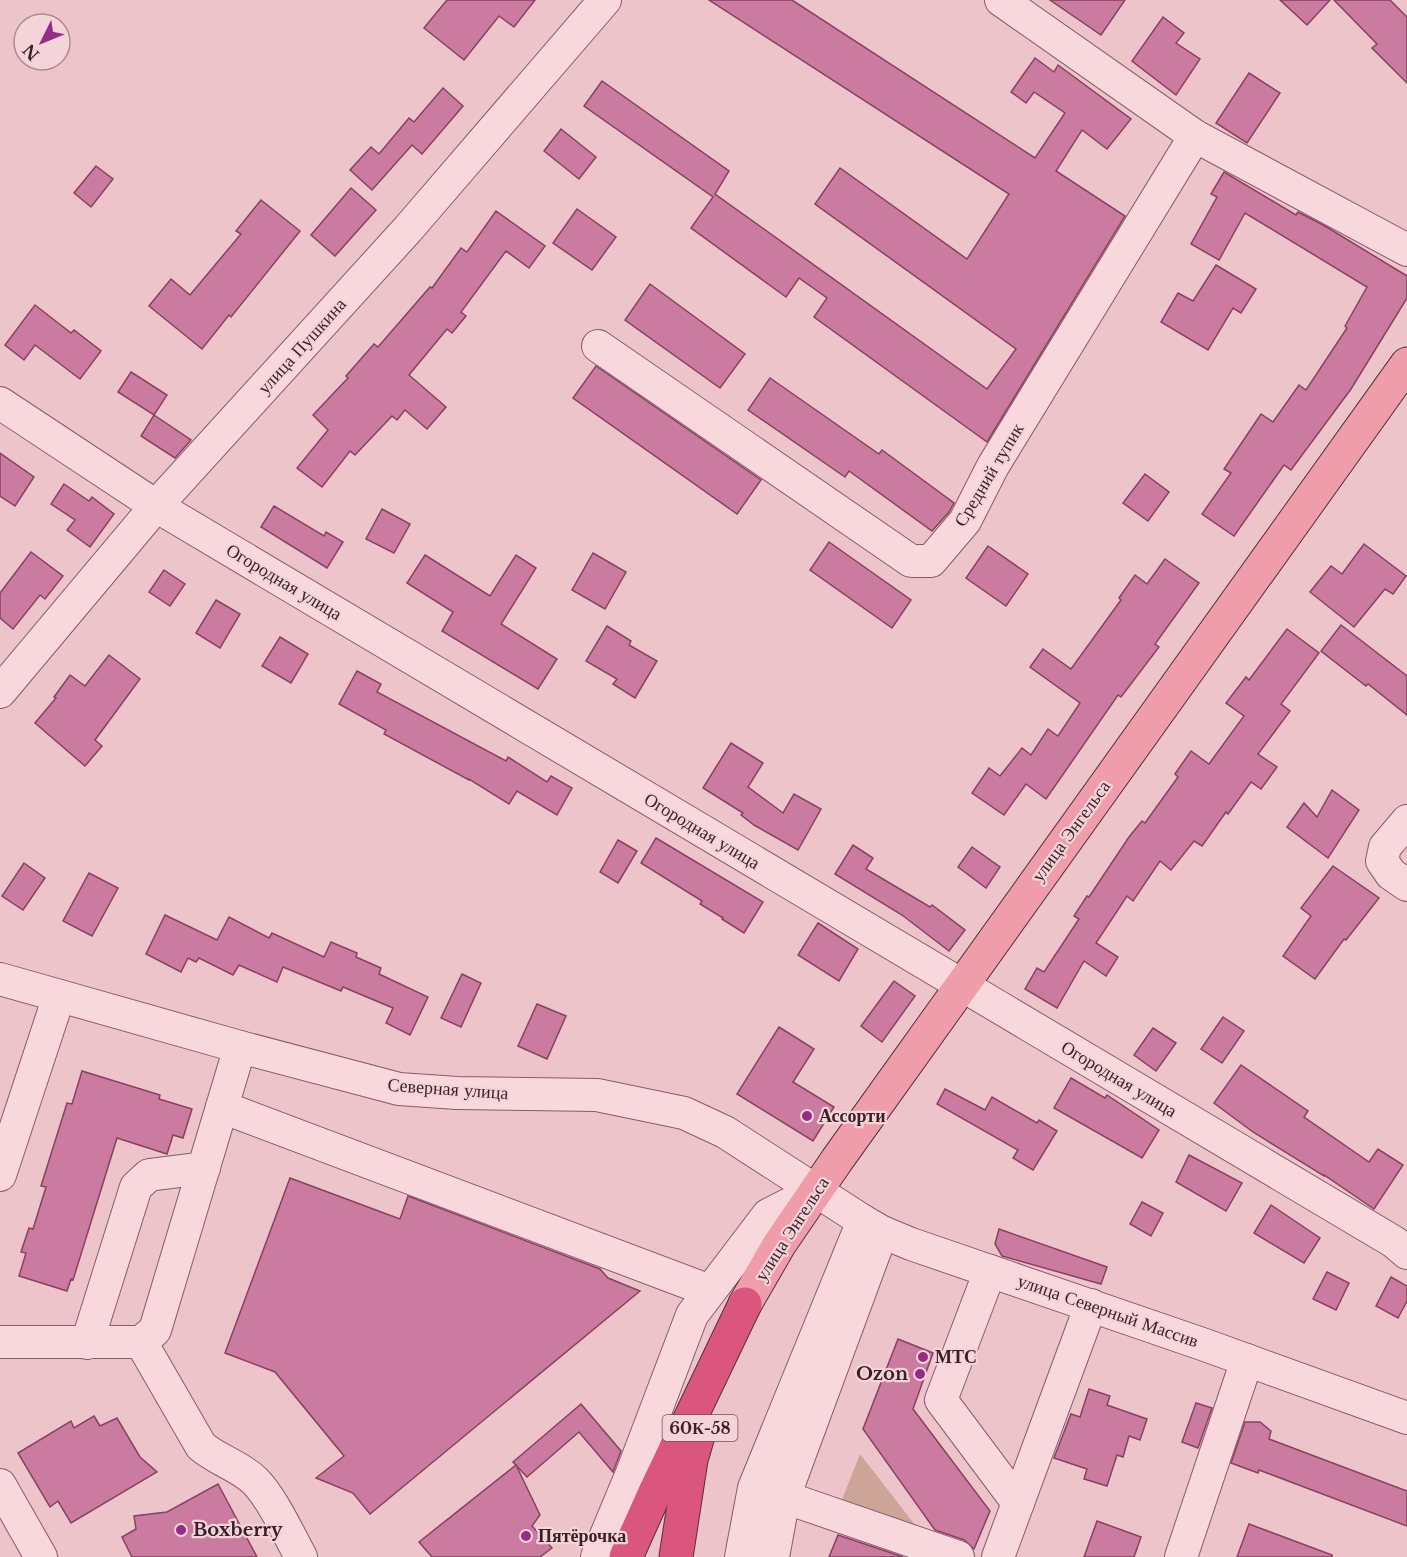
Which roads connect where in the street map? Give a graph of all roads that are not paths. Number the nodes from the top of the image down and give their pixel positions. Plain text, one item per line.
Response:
1 (605, 0) edge
2 (1001, 0) edge
3 (1194, 136) junction
4 (1407, 249) edge
5 (598, 346) dead end
6 (1407, 364) edge
7 (0, 403) edge
8 (156, 506) junction
9 (0, 692) edge
10 (1407, 820) edge
11 (1407, 885) edge
12 (0, 978) edge
13 (961, 985) junction
14 (59, 996) junction
15 (240, 1047) junction
16 (222, 1107) junction
17 (2, 1164) edge
18 (204, 1168) junction
19 (815, 1191) junction
20 (873, 1227) junction
21 (1407, 1253) edge
22 (990, 1271) junction
23 (701, 1303) junction
24 (746, 1304) junction
25 (1091, 1305) junction
26 (0, 1342) edge
27 (141, 1342) junction
28 (87, 1343) junction
29 (1247, 1360) junction
30 (1407, 1418) edge
31 (0, 1485) edge
32 (784, 1497) junction
33 (1018, 1503) junction
34 (41, 1557) edge
35 (301, 1557) edge
36 (597, 1557) edge
37 (626, 1557) edge
38 (676, 1557) edge
39 (741, 1557) edge
40 (773, 1557) edge
41 (958, 1557) edge
42 (998, 1557) edge
43 (1181, 1557) edge

1 - 8 street, улица Пушкина
2 - 3 street
3 - 4 street
3 - 5 street, Средний тупик
6 - 13 main road, улица Энгельса
7 - 8 street, Огородная улица
8 - 9 street, улица Пушкина
8 - 13 street, Огородная улица
10 - 11 street
12 - 14 street, Северная улица
13 - 19 main road, улица Энгельса
13 - 21 street, Огородная улица
14 - 15 street, Северная улица
14 - 17 street
15 - 16 street
15 - 19 street, Северная улица
16 - 18 street
16 - 23 street
18 - 27 street
18 - 28 street
19 - 20 street, улица Северный Массив
19 - 23 street
19 - 24 main road, улица Энгельса
20 - 22 street, улица Северный Массив
20 - 32 street
20 - 39 street
22 - 25 street, улица Северный Массив
22 - 33 street
23 - 24 street
23 - 36 street
24 - 37 highway
24 - 38 highway, 60К-58
25 - 29 street, улица Северный Массив
25 - 33 street
26 - 28 street
27 - 28 street
27 - 35 street
29 - 30 street, улица Северный Массив
29 - 43 street
31 - 34 street
32 - 40 street
32 - 41 street
33 - 42 street

